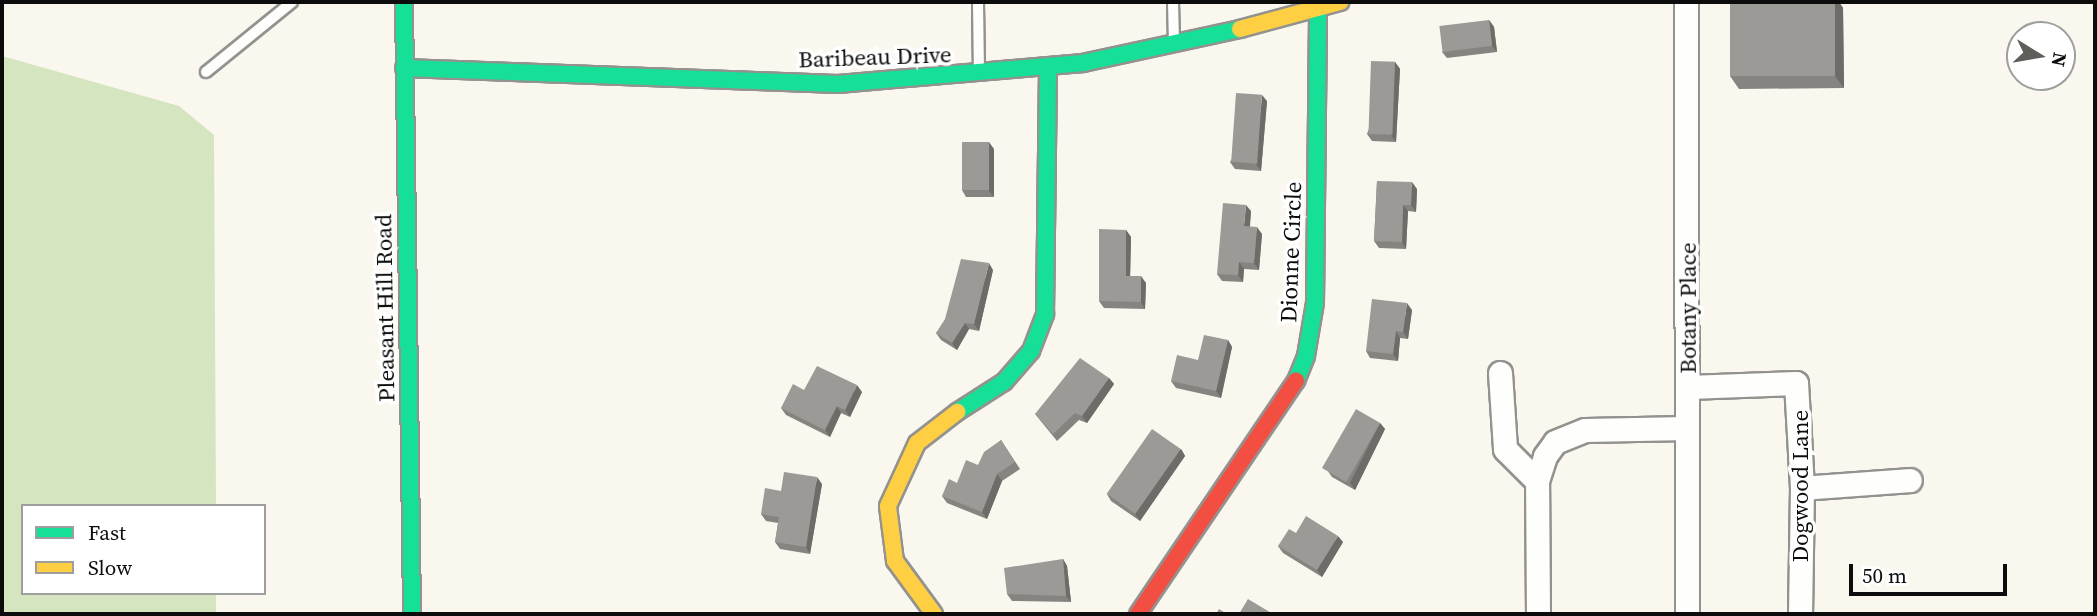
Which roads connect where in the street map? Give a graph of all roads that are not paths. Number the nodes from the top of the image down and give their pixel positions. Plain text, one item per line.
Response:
1 (292, 2) edge
2 (404, 2) edge
3 (978, 2) edge
4 (1173, 2) edge
5 (1340, 2) edge
6 (1685, 2) edge
7 (1318, 7) junction
8 (1174, 46) junction
9 (404, 68) junction
10 (1048, 68) junction
11 (206, 72) dead end
12 (979, 75) junction
13 (1500, 373) dead end
14 (1688, 387) junction
15 (1687, 428) junction
16 (1910, 480) dead end
17 (1537, 481) junction
18 (1802, 488) junction
19 (412, 614) edge
20 (934, 614) edge
21 (1138, 614) edge
22 (1538, 614) edge
23 (1687, 614) edge
24 (1800, 614) edge

1 - 11 lane
2 - 9 street, Pleasant Hill Road
3 - 12 lane
4 - 8 lane
5 - 7 street, Baribeau Drive
6 - 14 street, Botany Place
7 - 8 street, Baribeau Drive
7 - 21 street, Dionne Circle
8 - 10 street, Baribeau Drive
9 - 12 street, Baribeau Drive
9 - 19 street, Pleasant Hill Road
10 - 12 street, Baribeau Drive
10 - 20 street
13 - 17 street
14 - 15 street, Botany Place
14 - 18 street, Dogwood Lane
15 - 17 street
15 - 23 street, Botany Place
16 - 18 street
17 - 22 street
18 - 24 street, Dogwood Lane

